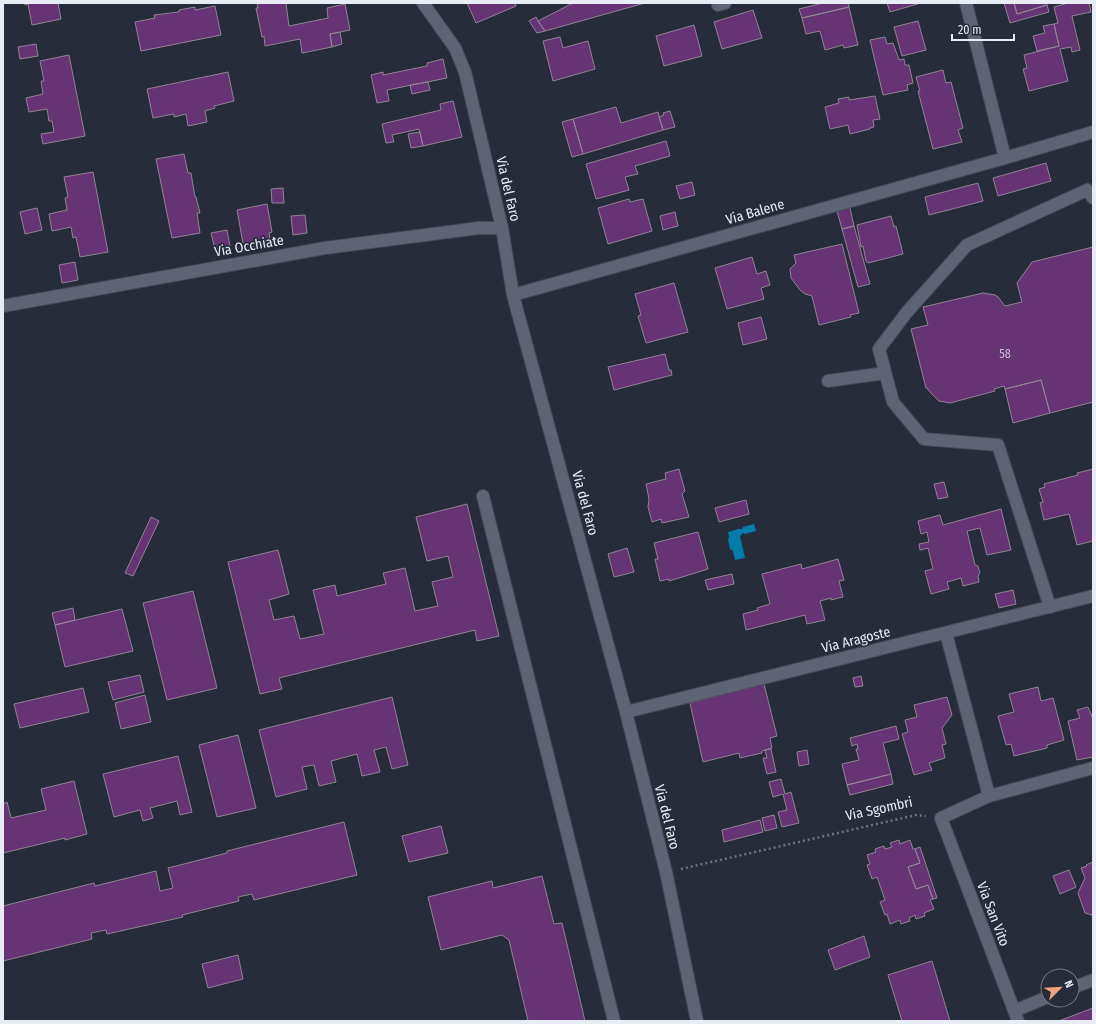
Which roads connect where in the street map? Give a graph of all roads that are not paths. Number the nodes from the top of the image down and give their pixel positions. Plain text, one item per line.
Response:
1 (422, 3) edge
2 (966, 3) edge
3 (1093, 132) edge
4 (1005, 158) junction
5 (1093, 198) edge
6 (502, 228) junction
7 (513, 296) junction
8 (3, 306) edge
9 (885, 373) junction
10 (828, 381) dead end
11 (483, 496) dead end
12 (1093, 596) edge
13 (1050, 607) junction
14 (946, 634) junction
15 (626, 712) junction
16 (1093, 768) edge
17 (989, 796) junction
18 (1093, 980) edge
19 (1080, 985) edge
20 (1040, 1002) edge
21 (1016, 1016) edge
22 (614, 1021) edge
23 (697, 1021) edge

1 - 6 street, Via del Faro
2 - 4 street
3 - 4 street, Via Balene
4 - 7 street, Via Balene
5 - 9 street
6 - 7 street, Via del Faro
6 - 8 street, Via Occhiate
7 - 15 street, Via del Faro
9 - 10 street
9 - 13 street
11 - 22 street
12 - 13 street, Via Aragoste
13 - 14 street, Via Aragoste
14 - 15 street, Via Aragoste
14 - 17 street
15 - 23 street, Via del Faro
16 - 17 street
17 - 21 street, Via San Vito
18 - 19 street
20 - 21 street

